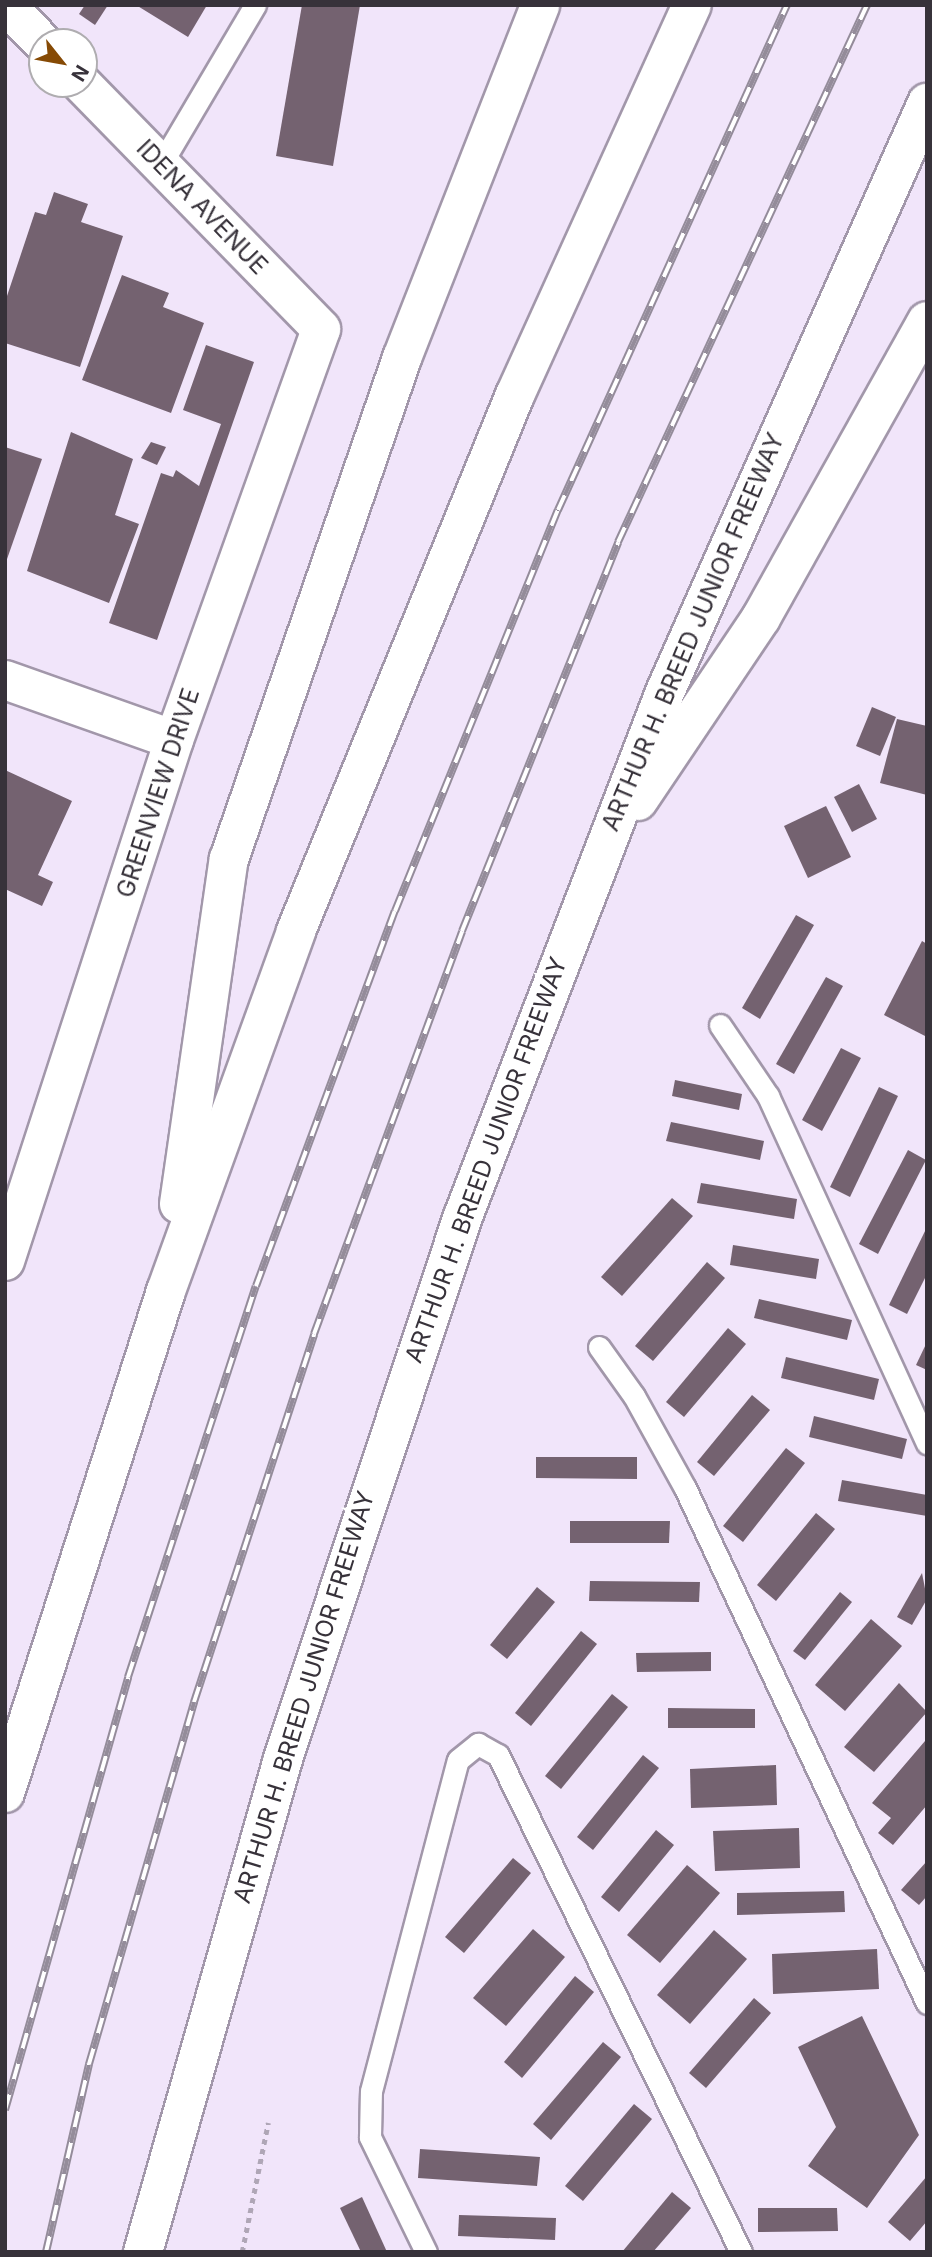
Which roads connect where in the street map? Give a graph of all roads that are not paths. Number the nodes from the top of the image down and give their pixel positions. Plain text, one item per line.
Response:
1 (6, 5) edge
2 (255, 5) edge
3 (540, 5) edge
4 (692, 5) edge
5 (28, 28) edge
6 (96, 98) edge
7 (927, 103) edge
8 (161, 164) junction
9 (927, 321) edge
10 (321, 329) joint
11 (5, 680) edge
12 (174, 740) junction
13 (594, 866) junction
14 (720, 1025) dead end
15 (5, 1261) edge
16 (166, 1291) junction
17 (599, 1347) dead end
18 (927, 1443) edge
19 (5, 1793) edge
20 (927, 2003) edge
21 (143, 2252) edge
22 (426, 2252) edge
23 (741, 2252) edge

1 - 5 main road
2 - 8 lane
3 - 16 main road
4 - 16 main road
6 - 8 main road, IDENA AVENUE
7 - 13 main road, ARTHUR H. BREED JUNIOR FREEWAY
8 - 10 main road, IDENA AVENUE
9 - 13 main road
10 - 12 main road, GREENVIEW DRIVE
11 - 12 main road
12 - 15 main road, GREENVIEW DRIVE
13 - 21 main road, ARTHUR H. BREED JUNIOR FREEWAY
14 - 18 lane
16 - 19 main road
17 - 20 lane
22 - 23 lane

